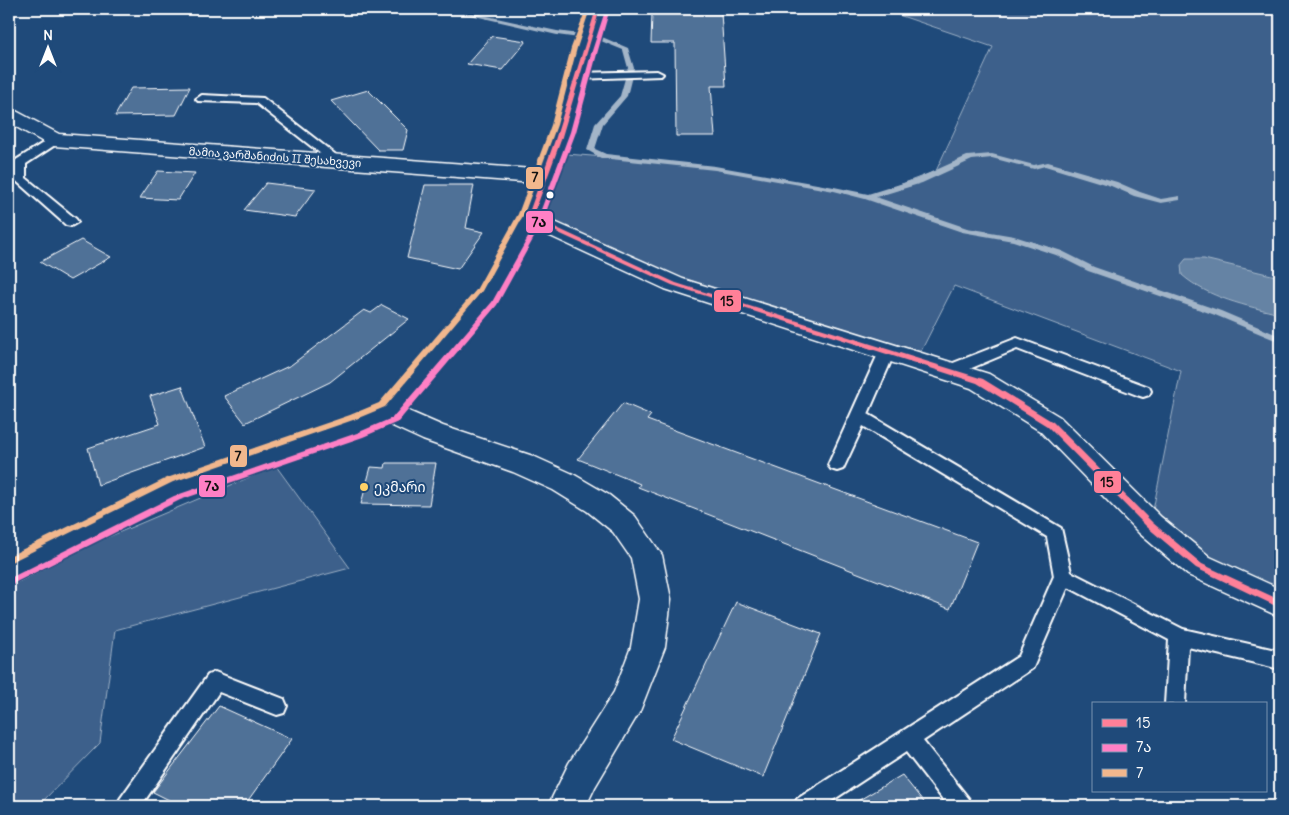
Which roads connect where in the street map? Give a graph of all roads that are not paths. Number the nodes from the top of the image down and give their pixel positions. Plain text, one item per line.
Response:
1 (598, 9) edge
2 (657, 74) dead end
3 (577, 76) junction
4 (202, 99) dead end
5 (9, 115) edge
6 (54, 140) junction
7 (338, 162) junction
8 (547, 177) junction
9 (530, 218) junction
10 (71, 222) dead end
11 (888, 352) junction
12 (949, 371) junction
13 (1143, 392) dead end
14 (388, 413) junction
15 (859, 416) junction
16 (837, 466) dead end
17 (9, 571) edge
18 (1063, 576) junction
19 (1280, 604) edge
20 (1179, 636) junction
21 (1280, 660) edge
22 (1175, 702) edge
23 (277, 706) dead end
24 (909, 739) junction
25 (128, 806) edge
26 (566, 806) edge
27 (805, 806) edge
28 (961, 806) edge

1 - 3 street
2 - 3 lane
3 - 8 street
4 - 7 lane
5 - 6 street, მამია ვარშანიძის II შესახვევი
6 - 7 street, მამია ვარშანიძის II შესახვევი
6 - 10 lane
7 - 8 street, მამია ვარშანიძის II შესახვევი
8 - 9 street
9 - 11 street
9 - 14 street
11 - 12 street
11 - 15 lane
12 - 13 lane
12 - 19 street
14 - 17 street
14 - 26 street
15 - 16 lane
15 - 18 lane
18 - 20 lane
18 - 24 lane
20 - 21 lane
20 - 22 lane
23 - 25 lane
24 - 27 lane
24 - 28 lane

